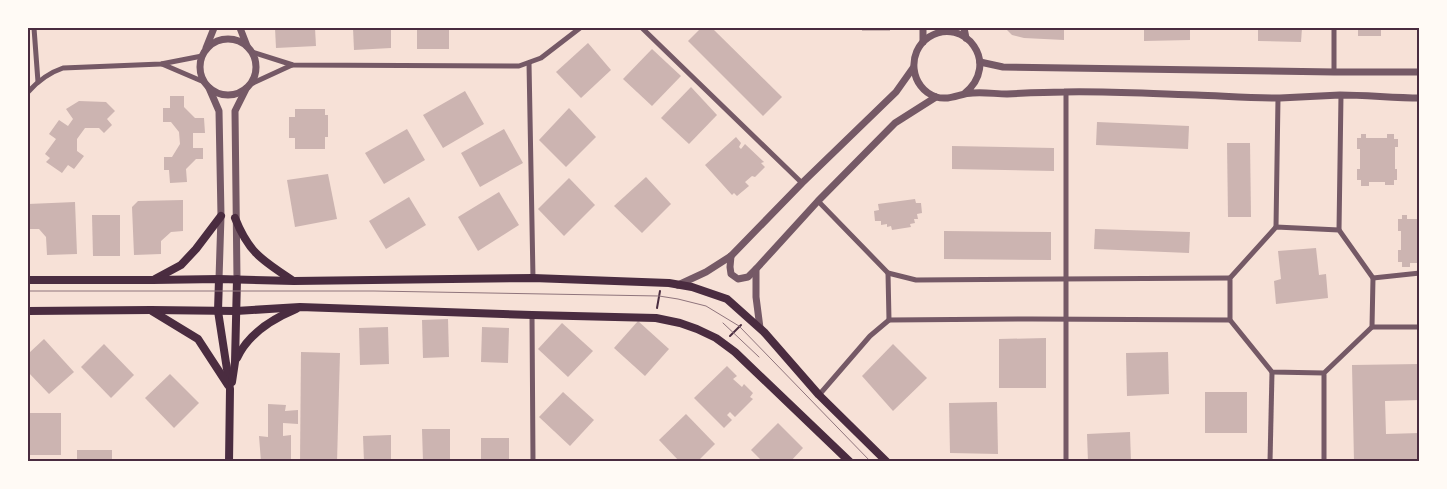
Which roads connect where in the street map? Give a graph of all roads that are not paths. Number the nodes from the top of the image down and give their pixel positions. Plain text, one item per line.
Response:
1 (34, 28) edge
2 (214, 28) edge
3 (240, 28) edge
4 (579, 28) edge
5 (642, 28) edge
6 (923, 28) edge
7 (964, 28) edge
8 (1334, 28) edge
9 (966, 38) junction
10 (922, 42) junction
11 (250, 49) junction
12 (204, 53) junction
13 (980, 62) junction
14 (529, 63) junction
15 (162, 64) junction
16 (293, 64) junction
17 (913, 68) junction
18 (1334, 72) junction
19 (1420, 72) edge
20 (38, 82) junction
21 (207, 85) junction
22 (249, 86) junction
23 (28, 92) edge
24 (1066, 92) junction
25 (964, 94) junction
26 (1342, 95) junction
27 (936, 97) junction
28 (1278, 98) junction
29 (1420, 98) edge
30 (802, 183) junction
31 (818, 200) junction
32 (221, 216) junction
33 (236, 218) junction
34 (1276, 227) junction
35 (1339, 230) junction
36 (731, 256) junction
37 (756, 270) junction
38 (1420, 273) edge
39 (888, 274) junction
40 (219, 278) junction
41 (533, 278) junction
42 (1230, 278) junction
43 (1373, 278) junction
44 (1065, 279) junction
45 (28, 280) edge
46 (152, 280) junction
47 (237, 280) junction
48 (294, 281) junction
49 (678, 285) junction
50 (300, 307) junction
51 (151, 310) junction
52 (28, 311) edge
53 (218, 311) junction
54 (236, 311) junction
55 (532, 316) junction
56 (1066, 319) junction
57 (889, 320) junction
58 (1230, 320) junction
59 (1372, 327) junction
60 (1420, 327) edge
61 (760, 328) junction
62 (236, 362) junction
63 (1272, 372) junction
64 (1324, 373) junction
65 (230, 389) junction
66 (819, 395) junction
67 (229, 462) edge
68 (533, 462) edge
69 (850, 462) edge
70 (887, 462) edge
71 (1066, 462) edge
72 (1270, 462) edge
73 (1324, 462) edge

1 - 20 street
2 - 12 street
3 - 11 street
4 - 14 street
5 - 30 street
6 - 10 street
7 - 9 street
8 - 18 street
9 - 10 street
9 - 13 street
10 - 17 street
11 - 12 street
11 - 16 street
11 - 22 street
12 - 15 street
12 - 21 street
13 - 18 street
13 - 25 street
14 - 16 street
14 - 41 street
15 - 20 street
15 - 21 street
16 - 22 street
17 - 27 street
17 - 30 street
18 - 19 street
20 - 23 street
21 - 22 street
21 - 32 street
22 - 33 street
24 - 25 street
24 - 28 street
24 - 44 street
25 - 27 street
26 - 28 street
26 - 29 street
26 - 35 street
27 - 31 street
28 - 34 street
30 - 36 street
31 - 37 street
31 - 39 street
32 - 40 street
32 - 46 main road
33 - 47 street
33 - 48 main road
34 - 35 street
34 - 42 street
35 - 43 street
36 - 37 street
36 - 49 street
37 - 61 street
38 - 43 street
39 - 44 street
39 - 57 street
40 - 46 main road
40 - 47 main road
40 - 53 main road
41 - 48 main road
41 - 49 main road
42 - 44 street
42 - 58 street
43 - 59 street
44 - 56 street
45 - 46 main road
47 - 48 main road
47 - 54 main road
49 - 61 main road
50 - 54 main road
50 - 55 main road
50 - 62 main road
51 - 52 main road
51 - 53 main road
51 - 65 main road
53 - 54 main road
53 - 65 main road
54 - 62 main road
55 - 68 street
55 - 69 main road
56 - 57 street
56 - 58 street
56 - 71 street
57 - 66 street
58 - 63 street
59 - 60 street
59 - 64 street
61 - 66 main road
62 - 65 main road
63 - 64 street
63 - 72 street
64 - 73 street
65 - 67 main road
66 - 70 main road

